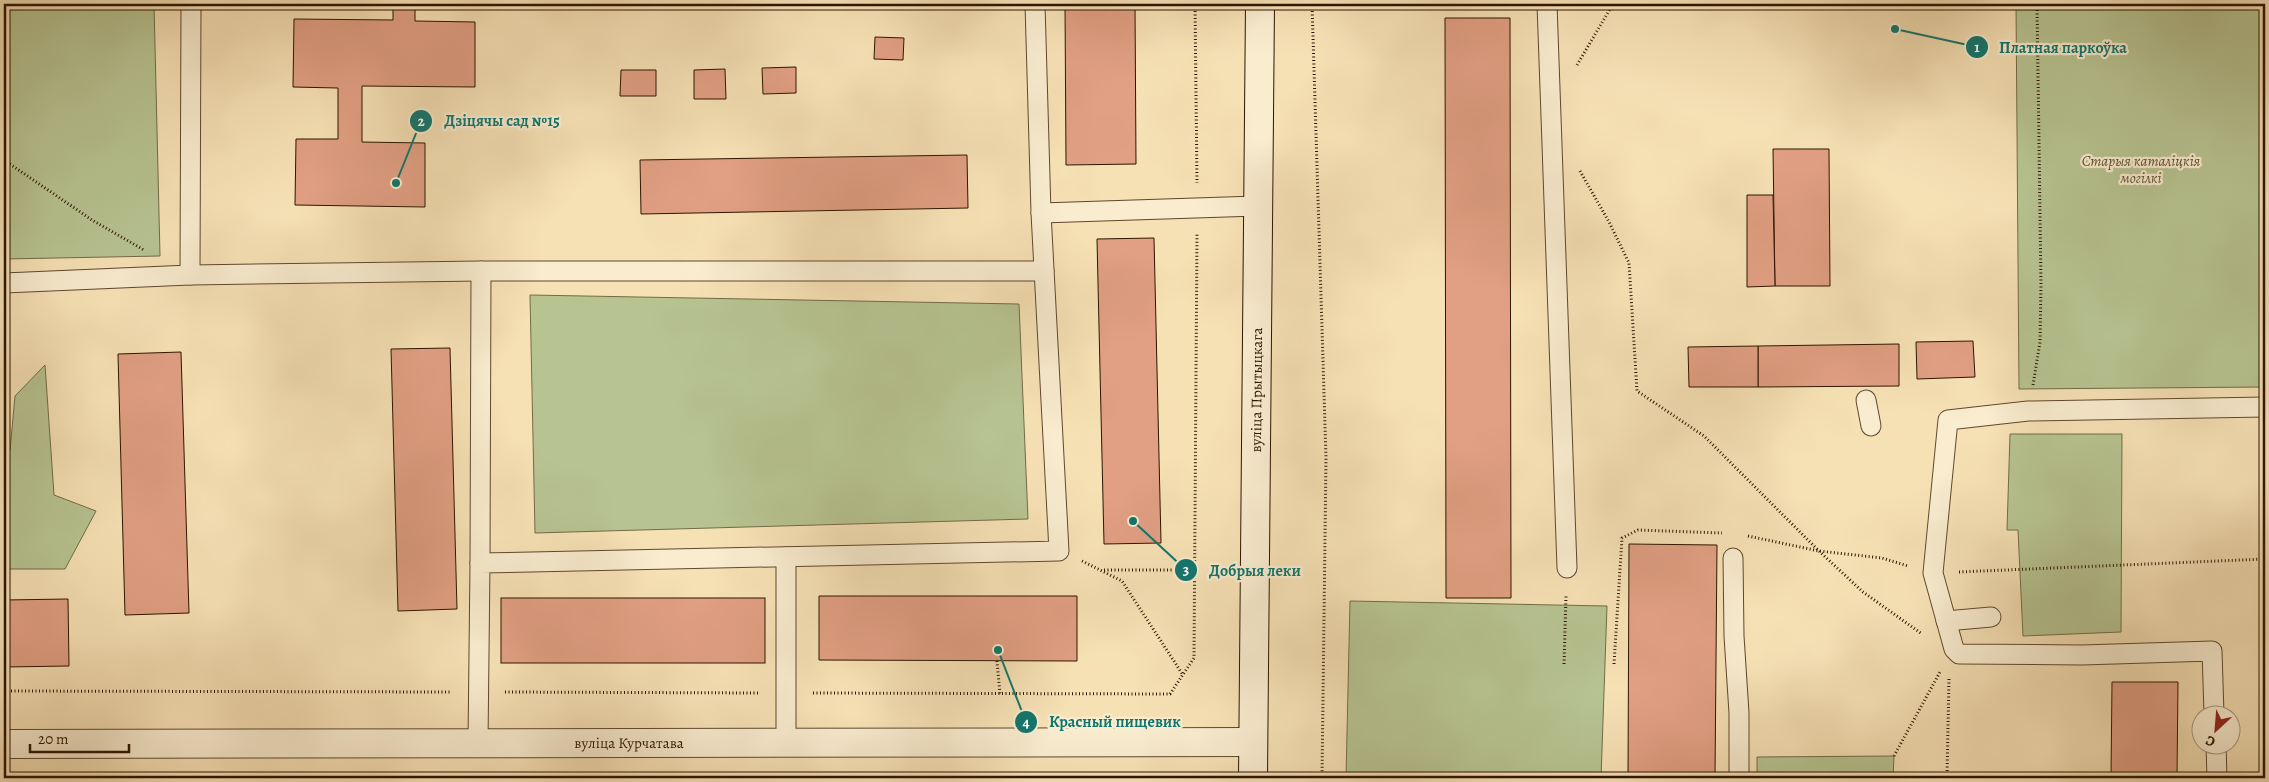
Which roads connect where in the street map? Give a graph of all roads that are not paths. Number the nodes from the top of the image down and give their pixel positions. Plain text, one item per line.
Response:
1 (191, 4) edge
2 (1035, 4) edge
3 (1260, 4) edge
4 (1547, 4) edge
5 (1257, 206) junction
6 (1041, 213) junction
7 (1044, 270) junction
8 (481, 272) junction
9 (190, 276) junction
10 (4, 283) edge
11 (1866, 400) dead end
12 (2265, 407) edge
13 (1871, 426) dead end
14 (786, 557) junction
15 (1733, 558) dead end
16 (480, 563) junction
17 (1566, 568) road end
18 (1990, 617) dead end
19 (1946, 621) junction
20 (2214, 704) edge
21 (1253, 742) junction
22 (478, 743) junction
23 (786, 743) junction
24 (4, 744) edge
25 (2216, 754) edge
26 (1253, 778) edge
27 (1738, 778) edge
28 (2217, 778) edge

1 - 9 lane
2 - 6 lane
3 - 5 street, вуліца Прытыцкага
4 - 17 lane
5 - 6 lane
5 - 21 street, вуліца Прытыцкага
6 - 7 lane
7 - 8 lane
7 - 14 lane
8 - 9 lane
8 - 16 lane
9 - 10 lane
11 - 13 lane
12 - 19 lane
14 - 16 lane
14 - 23 lane
15 - 27 lane
16 - 22 lane
18 - 19 lane
19 - 20 lane
21 - 23 street, вуліца Курчатава
21 - 26 street, вуліца Прытыцкага
22 - 23 street, вуліца Курчатава
22 - 24 street, вуліца Курчатава
25 - 28 lane

